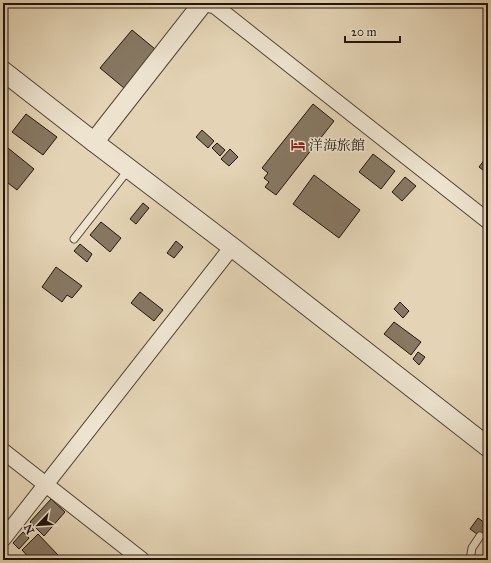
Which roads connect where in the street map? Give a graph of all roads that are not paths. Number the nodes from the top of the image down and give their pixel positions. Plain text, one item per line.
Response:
1 (202, 3) edge
2 (3, 71) edge
3 (94, 142) junction
4 (129, 169) junction
5 (488, 221) edge
6 (74, 239) dead end
7 (232, 247) junction
8 (488, 447) edge
9 (3, 451) edge
10 (46, 484) junction
11 (480, 536) dead end
12 (3, 539) edge
13 (142, 560) edge
14 (470, 560) edge

1 - 3 street
1 - 5 street
2 - 3 street
3 - 4 street
4 - 6 lane
4 - 7 street
7 - 8 street
7 - 10 street
9 - 10 street
10 - 12 street
10 - 13 street
11 - 14 lane

